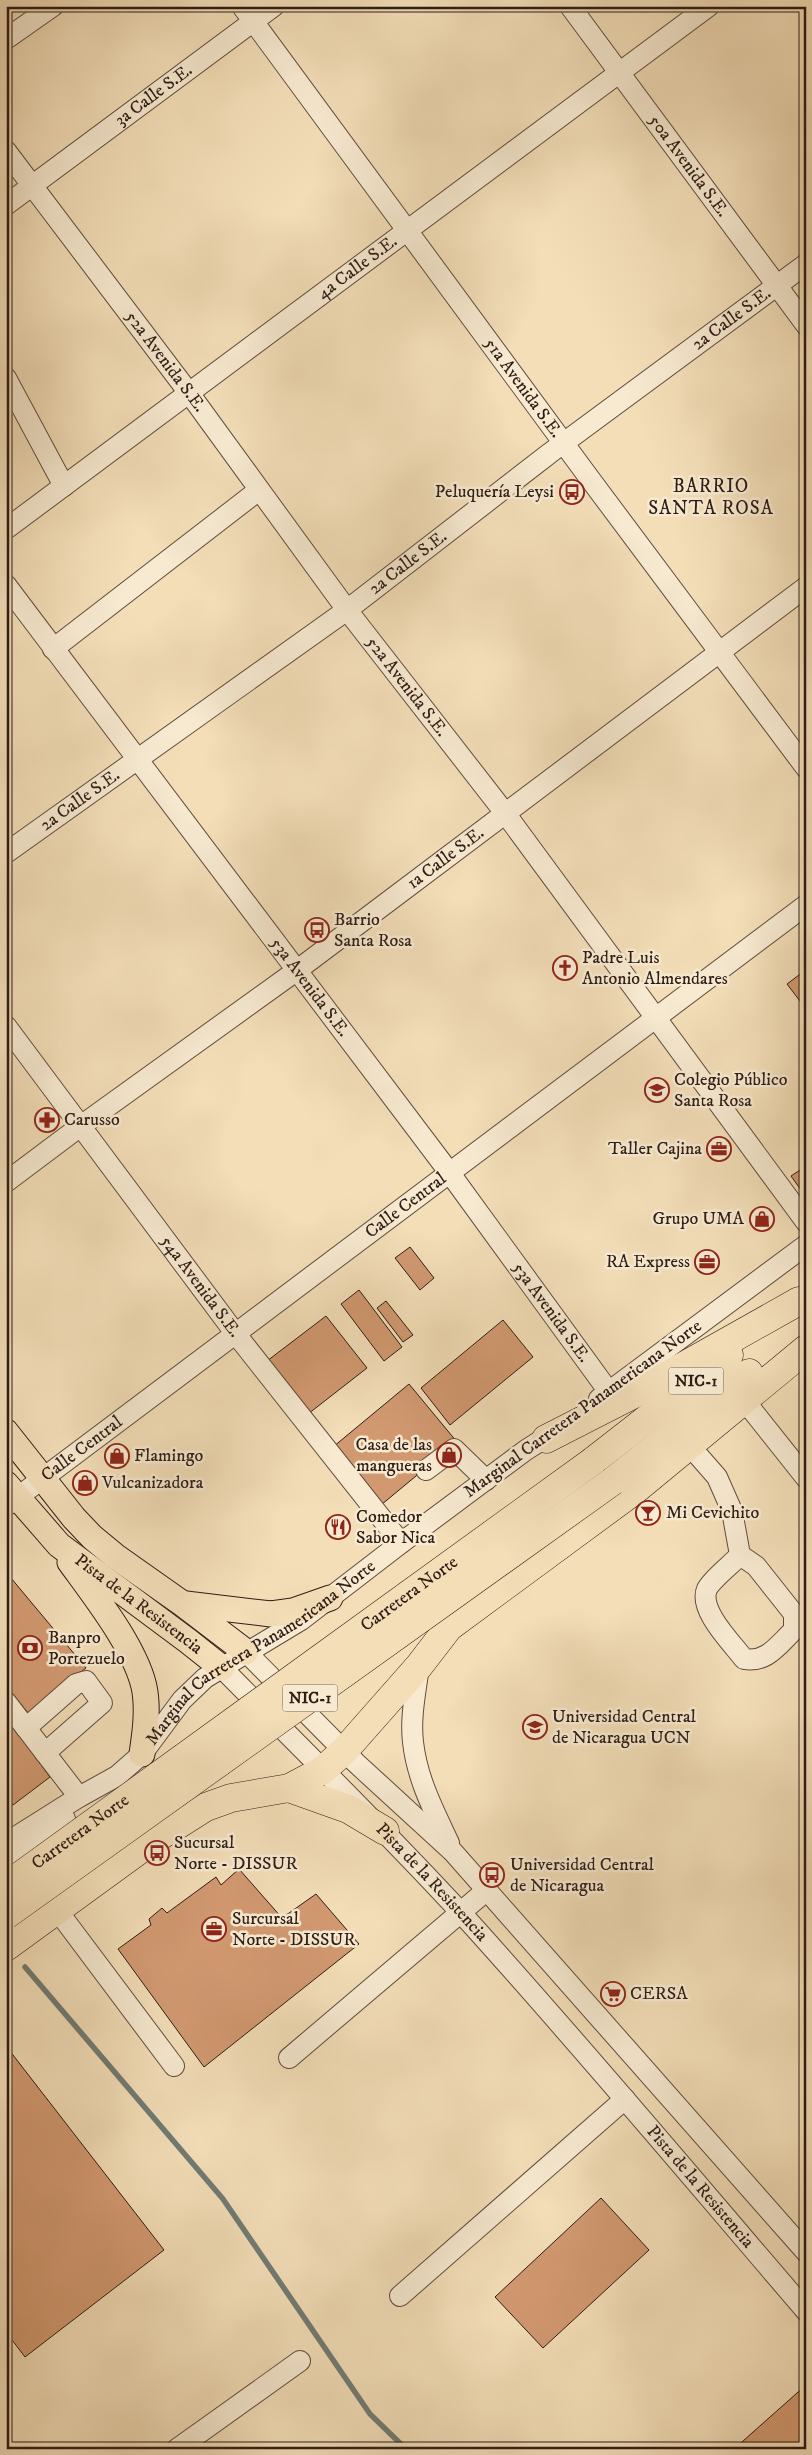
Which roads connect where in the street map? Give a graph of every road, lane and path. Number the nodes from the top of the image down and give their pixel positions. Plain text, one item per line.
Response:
1 (53, 6) edge
2 (274, 6) edge
3 (570, 6) edge
4 (709, 6) edge
5 (248, 14) edge
6 (6, 39) edge
7 (620, 73) junction
8 (6, 151) edge
9 (33, 184) junction
10 (6, 206) edge
11 (408, 231) junction
12 (806, 264) edge
13 (776, 287) junction
14 (806, 325) edge
15 (6, 378) edge
16 (189, 393) junction
17 (564, 442) junction
18 (64, 486) junction
19 (259, 490) junction
20 (6, 529) edge
21 (6, 585) edge
22 (806, 587) edge
23 (347, 610) junction
24 (53, 649) junction
25 (721, 653) junction
26 (137, 761) junction
27 (806, 768) edge
28 (505, 813) junction
29 (6, 853) edge
30 (806, 905) edge
31 (296, 971) junction
32 (655, 1018) junction
33 (6, 1026) edge
34 (82, 1125) junction
35 (449, 1172) junction
36 (6, 1182) edge
37 (806, 1222) edge
38 (806, 1245) edge
39 (803, 1299) edge
40 (806, 1331) edge
41 (235, 1333) junction
42 (806, 1349) edge
43 (608, 1392) junction
44 (744, 1400) junction
45 (6, 1432) edge
46 (546, 1439) junction
47 (690, 1445) junction
48 (800, 1456) edge
49 (426, 1470) dead end
50 (806, 1478) edge
51 (42, 1479) junction
52 (486, 1480) junction
53 (10, 1496) edge
54 (401, 1543) junction
55 (59, 1545) junction
56 (740, 1556) junction
57 (330, 1598) junction
58 (183, 1604) junction
59 (246, 1652) junction
60 (419, 1666) junction
61 (222, 1668) junction
62 (6, 1702) edge
63 (26, 1728) junction
64 (344, 1751) junction
65 (45, 1753) junction
66 (142, 1754) junction
67 (324, 1770) junction
68 (117, 1776) junction
69 (289, 1788) junction
70 (79, 1797) junction
71 (384, 1832) junction
72 (6, 1843) edge
73 (453, 1852) junction
74 (6, 1863) edge
75 (6, 1886) edge
76 (487, 1890) junction
77 (57, 1910) junction
78 (462, 1914) junction
79 (6, 1915) edge
80 (6, 1947) edge
81 (289, 2058) dead end
82 (174, 2066) dead end
83 (625, 2099) junction
84 (806, 2252) edge
85 (400, 2296) dead end
86 (806, 2311) edge
87 (300, 2361) dead end
88 (177, 2449) edge

1 - 6 street
2 - 5 street, 3a Calle S.E.
3 - 7 street, 50a Avenida S.E.
4 - 7 street, 4a Calle S.E.
5 - 9 street, 3a Calle S.E.
5 - 11 street, 51a Avenida S.E.
7 - 11 street, 4a Calle S.E.
7 - 13 street, 50a Avenida S.E.
8 - 9 street, 52a Avenida S.E.
9 - 10 street, 3a Calle S.E.
9 - 16 street, 52a Avenida S.E.
11 - 16 street, 4a Calle S.E.
11 - 17 street, 51a Avenida S.E.
12 - 13 street, 2a Calle S.E.
13 - 14 street, 50a Avenida S.E.
13 - 17 street, 2a Calle S.E.
15 - 18 street
16 - 18 street, 4a Calle S.E.
16 - 19 street, 52a Avenida S.E.
17 - 23 street, 2a Calle S.E.
17 - 25 street, 51a Avenida S.E.
18 - 20 street, 4a Calle S.E.
19 - 23 street, 52a Avenida S.E.
19 - 24 street
21 - 24 street, 53a Avenida S.E.
22 - 25 street, 1a Calle S.E.
23 - 26 street, 2a Calle S.E.
23 - 28 street, 52a Avenida S.E.
24 - 26 street, 53a Avenida S.E.
25 - 27 street, 51a Avenida S.E.
25 - 28 street, 1a Calle S.E.
26 - 29 street, 2a Calle S.E.
26 - 31 street, 53a Avenida S.E.
28 - 31 street, 1a Calle S.E.
28 - 32 street, 52a Avenida S.E.
30 - 32 street, Calle Central
31 - 34 street, 1a Calle S.E.
31 - 35 street, 53a Avenida S.E.
32 - 35 street, Calle Central
32 - 37 street, 52a Avenida S.E.
33 - 34 street, 54a Avenida S.E.
34 - 36 street
34 - 41 street, 54a Avenida S.E.
35 - 41 street, Calle Central
35 - 43 street, 53a Avenida S.E.
38 - 43 street, Marginal Carretera Panamericana Norte
39 - 46 highway
39 - 75 highway, Carretera Norte / NIC-1, bridge
40 - 79 highway, Carretera Norte / NIC-1, bridge
41 - 51 street, Calle Central
41 - 54 street, 54a Avenida S.E.
42 - 44 highway
43 - 46 street, Marginal Carretera Panamericana Norte
44 - 47 highway
44 - 48 street
45 - 51 main road, Pista de la Resistencia
46 - 52 street, Marginal Carretera Panamericana Norte
47 - 56 street
47 - 60 highway
48 - 50 street
49 - 52 street
51 - 53 street, Calle Central
51 - 58 main road, Pista de la Resistencia
52 - 54 street, Marginal Carretera Panamericana Norte
53 - 55 main road, Pista de la Resistencia
54 - 57 street, Marginal Carretera Panamericana Norte
55 - 61 main road, Pista de la Resistencia
55 - 66 main road
56 - 56 street
57 - 58 main road
57 - 59 street, Marginal Carretera Panamericana Norte
58 - 59 main road, Pista de la Resistencia
59 - 61 street, Marginal Carretera Panamericana Norte
59 - 64 street, Pista de la Resistencia
60 - 64 highway
60 - 73 street
61 - 66 street, Marginal Carretera Panamericana Norte
61 - 67 street, Pista de la Resistencia
62 - 63 street
63 - 65 street
63 - 65 street
64 - 67 highway
64 - 73 street, Pista de la Resistencia
65 - 70 street
66 - 68 street, Marginal Carretera Panamericana Norte
67 - 69 highway
67 - 71 street, Pista de la Resistencia
68 - 70 street, Marginal Carretera Panamericana Norte
68 - 74 street
69 - 71 highway
69 - 77 highway
70 - 72 street, Marginal Carretera Panamericana Norte
71 - 78 street, Pista de la Resistencia
73 - 76 street, Pista de la Resistencia
76 - 78 street
76 - 84 street, Pista de la Resistencia
77 - 80 highway
77 - 82 street
78 - 81 street
78 - 83 street, Pista de la Resistencia
83 - 85 street
83 - 86 street, Pista de la Resistencia
87 - 88 street

